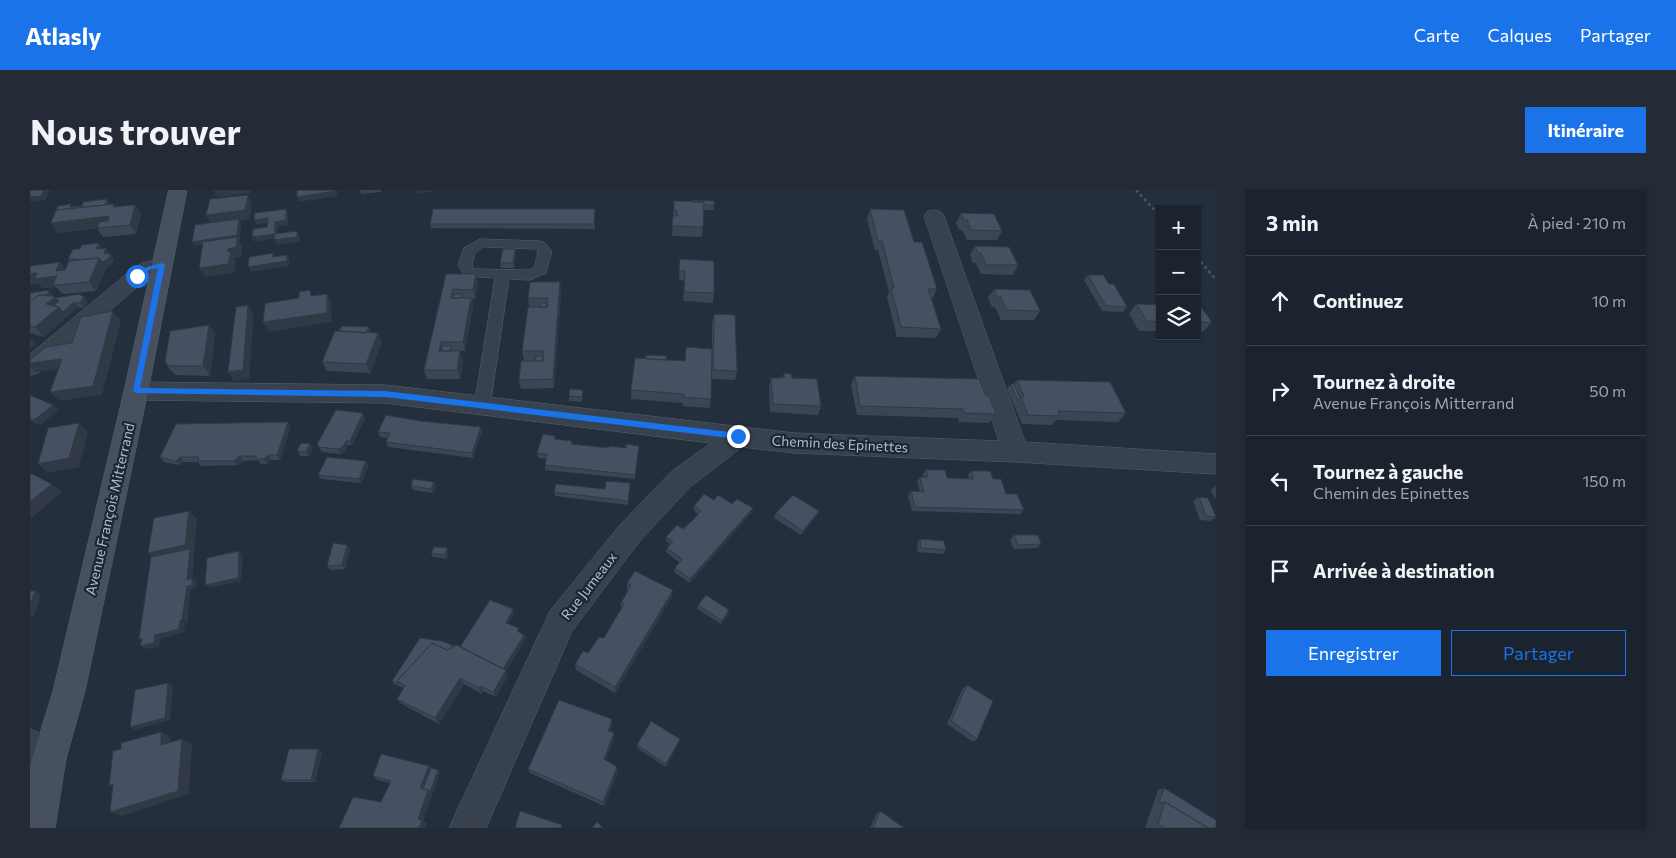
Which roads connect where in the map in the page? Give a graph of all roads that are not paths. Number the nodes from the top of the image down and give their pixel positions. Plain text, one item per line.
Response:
1 (178, 190) edge
2 (934, 216) dead end
3 (162, 265) junction
4 (503, 274) junction
5 (30, 367) edge
6 (136, 391) junction
7 (482, 406) junction
8 (738, 436) junction
9 (1016, 452) junction
10 (1216, 464) edge
11 (40, 753) edge
12 (37, 828) edge
13 (467, 828) edge

1 - 3 main road, Avenue François Mitterrand
2 - 9 street
3 - 5 street
3 - 6 main road, Avenue François Mitterrand
4 - 4 lane
4 - 7 lane
6 - 7 street, Chemin des Epinettes
6 - 11 main road, Avenue François Mitterrand
7 - 8 street, Chemin des Epinettes
8 - 9 street, Chemin des Epinettes
8 - 13 street, Rue Jumeaux
9 - 10 street, Chemin des Epinettes
11 - 12 main road, Avenue François Mitterrand

